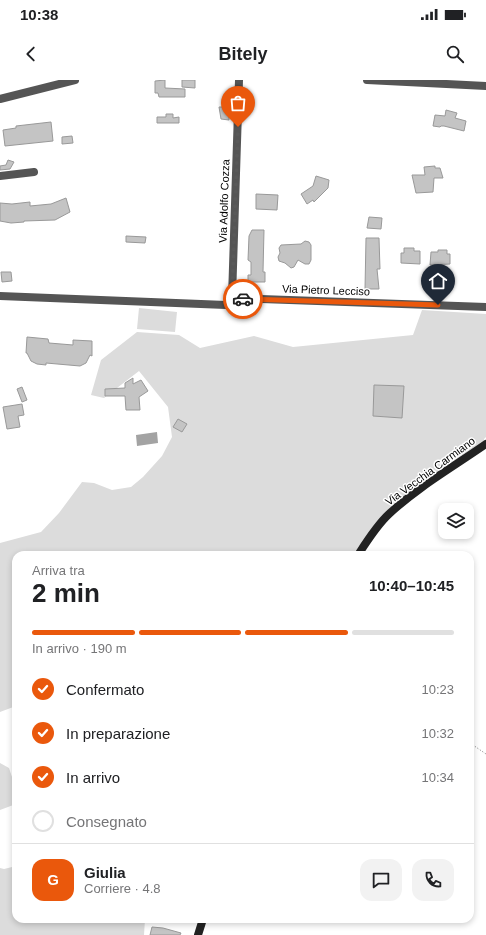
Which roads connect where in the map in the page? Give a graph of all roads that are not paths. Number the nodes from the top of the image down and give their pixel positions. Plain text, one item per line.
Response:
1 (75, 80) edge
2 (239, 80) edge
3 (367, 80) edge
4 (486, 86) edge
5 (0, 99) edge
6 (34, 172) dead end
7 (0, 176) edge
8 (0, 296) edge
9 (232, 298) junction
10 (486, 307) edge
11 (486, 444) edge
12 (360, 551) edge
13 (202, 923) edge
14 (198, 935) edge

1 - 5 street
2 - 9 street, Via Adolfo Cozza
3 - 4 street
6 - 7 street
8 - 9 street, Via Pietro Lecciso
9 - 10 street, Via Pietro Lecciso
11 - 12 street, Via Vecchia Carmiano
13 - 14 street

